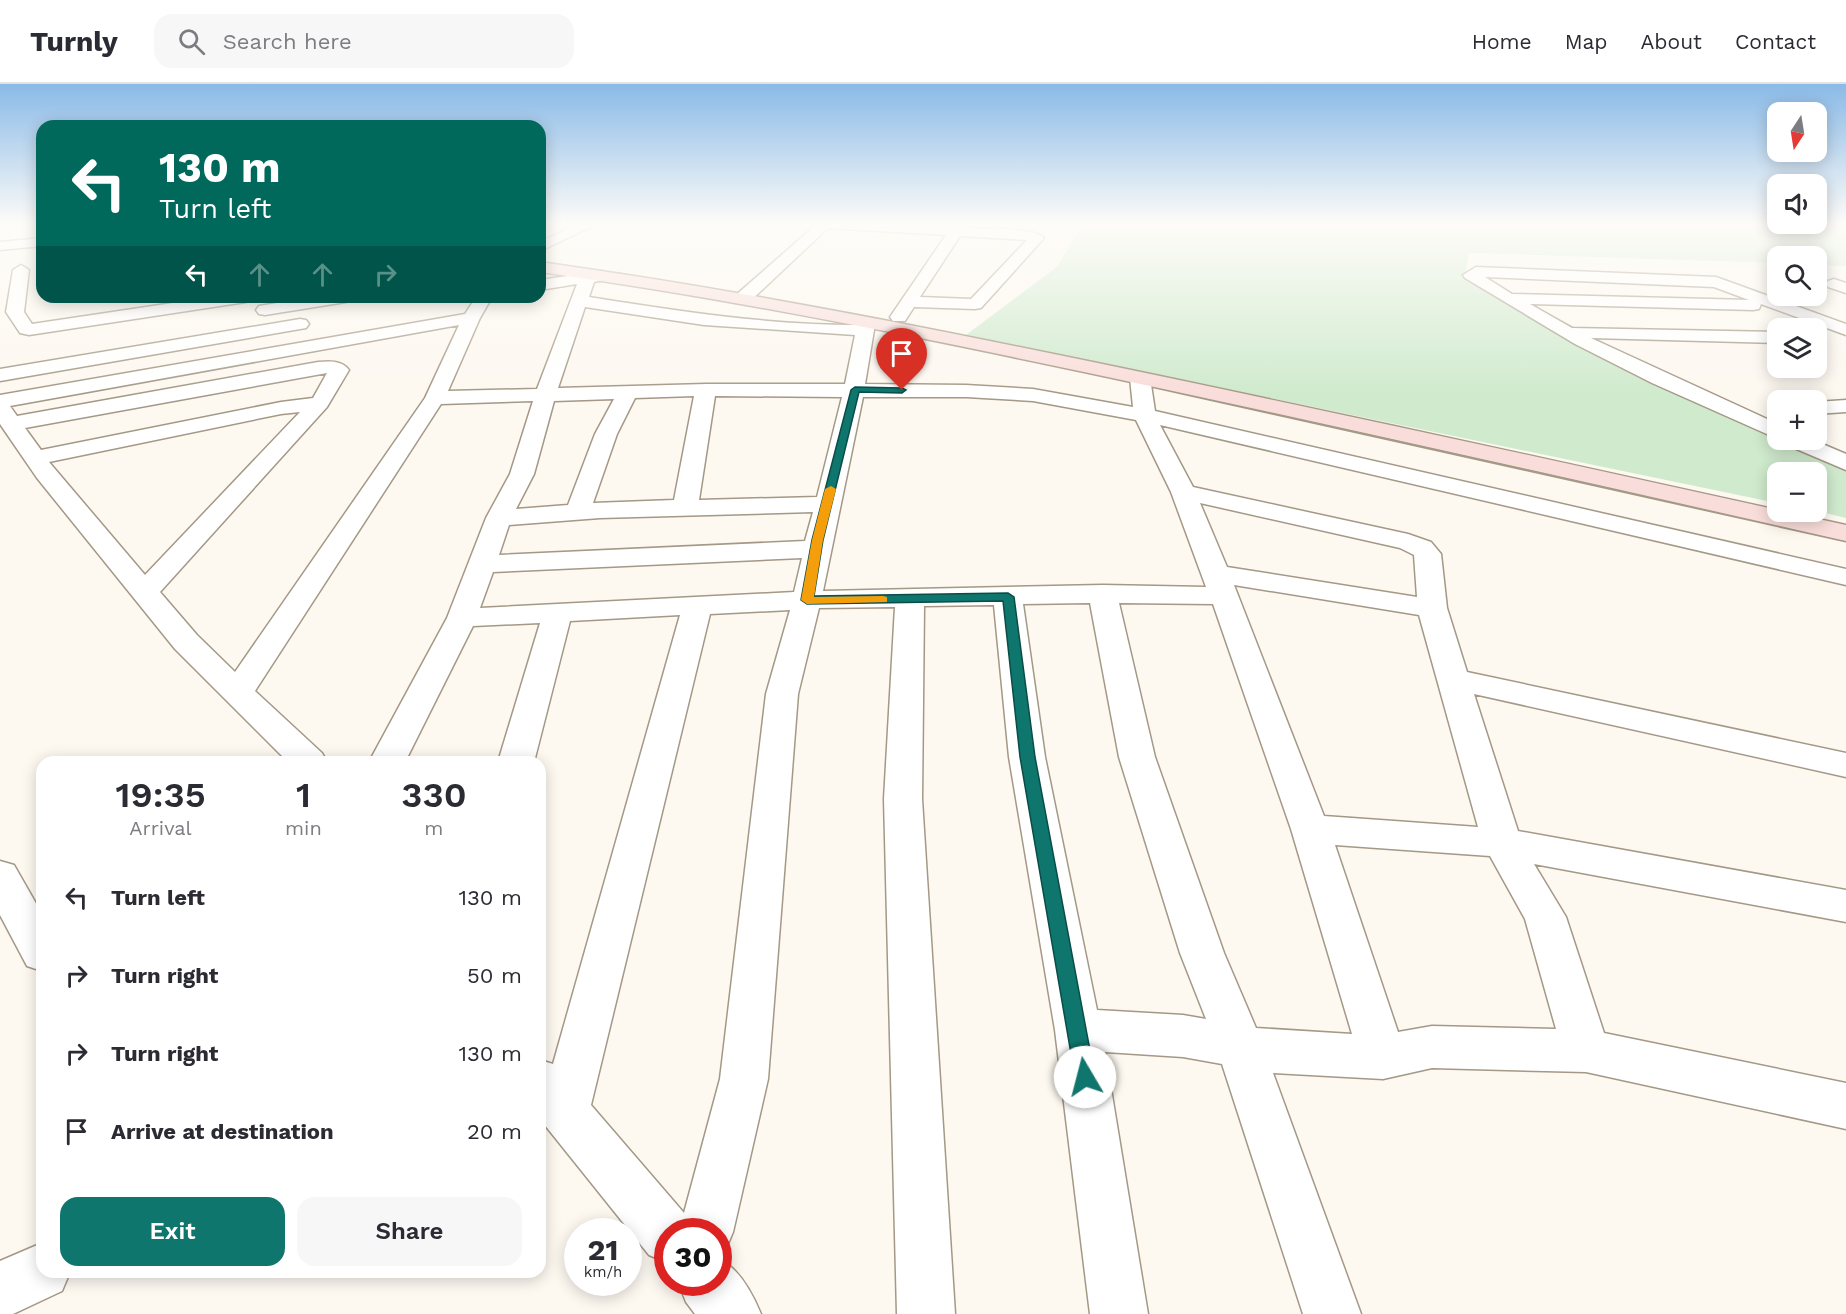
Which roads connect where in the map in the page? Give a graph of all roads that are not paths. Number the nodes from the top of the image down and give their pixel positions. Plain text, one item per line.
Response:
1 (23, 281) edge
2 (562, 281) edge
3 (592, 281) edge
4 (630, 281) edge
5 (761, 281) edge
6 (923, 281) edge
7 (996, 281) edge
8 (1481, 281) edge
9 (1709, 281) edge
10 (546, 284) edge
11 (742, 299) junction
12 (1506, 299) junction
13 (1767, 300) edge
14 (579, 301) junction
15 (85, 303) edge
16 (171, 303) edge
17 (208, 303) edge
18 (308, 303) edge
19 (909, 303) junction
20 (1767, 306) edge
21 (1783, 306) edge
22 (477, 307) edge
23 (177, 308) junction
24 (96, 321) junction
25 (318, 321) dead end
26 (866, 326) junction
27 (893, 327) junction
28 (1846, 330) edge
29 (1566, 332) junction
30 (1767, 338) edge
31 (1827, 340) edge
32 (1846, 340) edge
33 (38, 346) dead end
34 (0, 375) edge
35 (1140, 378) junction
36 (706, 390) junction
37 (855, 390) junction
38 (628, 392) junction
39 (546, 394) junction
40 (435, 398) junction
41 (0, 401) edge
42 (320, 403) junction
43 (1846, 406) edge
44 (1827, 407) edge
45 (1767, 412) edge
46 (1739, 415) junction
47 (5, 416) edge
48 (1145, 416) junction
49 (1767, 427) edge
50 (1817, 450) edge
51 (34, 458) junction
52 (1846, 463) edge
53 (1183, 492) junction
54 (827, 504) junction
55 (685, 508) junction
56 (578, 511) junction
57 (499, 518) junction
58 (1846, 533) edge
59 (816, 549) junction
60 (482, 564) junction
61 (1846, 577) edge
62 (1220, 585) junction
63 (144, 592) junction
64 (1102, 594) junction
65 (1008, 597) junction
66 (910, 599) junction
67 (807, 600) junction
68 (697, 607) junction
69 (1432, 608) junction
70 (557, 614) junction
71 (462, 618) junction
72 (1452, 679) junction
73 (237, 693) junction
74 (303, 756) edge
75 (390, 756) edge
76 (518, 756) edge
77 (1846, 765) edge
78 (1310, 829) junction
79 (1502, 843) junction
80 (0, 876) edge
81 (1846, 906) edge
82 (36, 936) edge
83 (1078, 1030) junction
84 (1240, 1046) junction
85 (1586, 1051) junction
86 (1383, 1057) junction
87 (552, 1097) edge
88 (1846, 1106) edge
89 (709, 1218) edge
90 (654, 1219) edge
91 (36, 1274) edge
92 (0, 1291) edge
93 (717, 1296) edge
94 (732, 1314) edge
95 (926, 1314) edge
96 (1119, 1314) edge
97 (1332, 1314) edge

1 - 24 street
2 - 10 street
3 - 14 street
4 - 11 street
5 - 11 street
6 - 19 street
7 - 19 street
8 - 12 street
9 - 13 street
11 - 26 street
12 - 20 street
12 - 29 street
14 - 26 street
14 - 39 street
15 - 24 street
16 - 23 street
17 - 23 street
18 - 33 street
19 - 27 street
21 - 28 street
22 - 40 street
22 - 41 street
23 - 24 street
25 - 34 street
26 - 27 street
26 - 37 street
27 - 35 street
29 - 30 street
29 - 46 street
31 - 32 street
35 - 48 street
35 - 58 street
36 - 37 street
36 - 38 street
36 - 55 street
37 - 48 street
37 - 54 street
38 - 39 street
38 - 56 street
39 - 40 street
39 - 57 street
40 - 73 street
42 - 47 street
42 - 51 street
42 - 63 street
43 - 44 street
45 - 46 street
46 - 49 street
47 - 51 street
48 - 53 street
48 - 61 street
50 - 52 street
51 - 63 street
53 - 62 street
53 - 69 street
54 - 55 street
54 - 59 street
55 - 56 street
56 - 57 street
57 - 60 street
59 - 60 street
59 - 67 street
60 - 71 street
62 - 64 street
62 - 69 street
62 - 78 street
63 - 73 street
64 - 65 street
64 - 84 street
65 - 66 street
65 - 83 street
66 - 67 street
66 - 95 street
67 - 68 street
67 - 89 street
68 - 70 street
68 - 87 street
69 - 72 street
70 - 71 street
70 - 76 street
71 - 75 street
72 - 77 street
72 - 79 street
73 - 74 street
78 - 79 street
78 - 86 street
79 - 81 street
79 - 85 street
80 - 82 street
83 - 84 street
83 - 96 street
84 - 86 street
84 - 97 street
85 - 86 street
85 - 88 street
87 - 90 street
91 - 92 street
93 - 94 street

